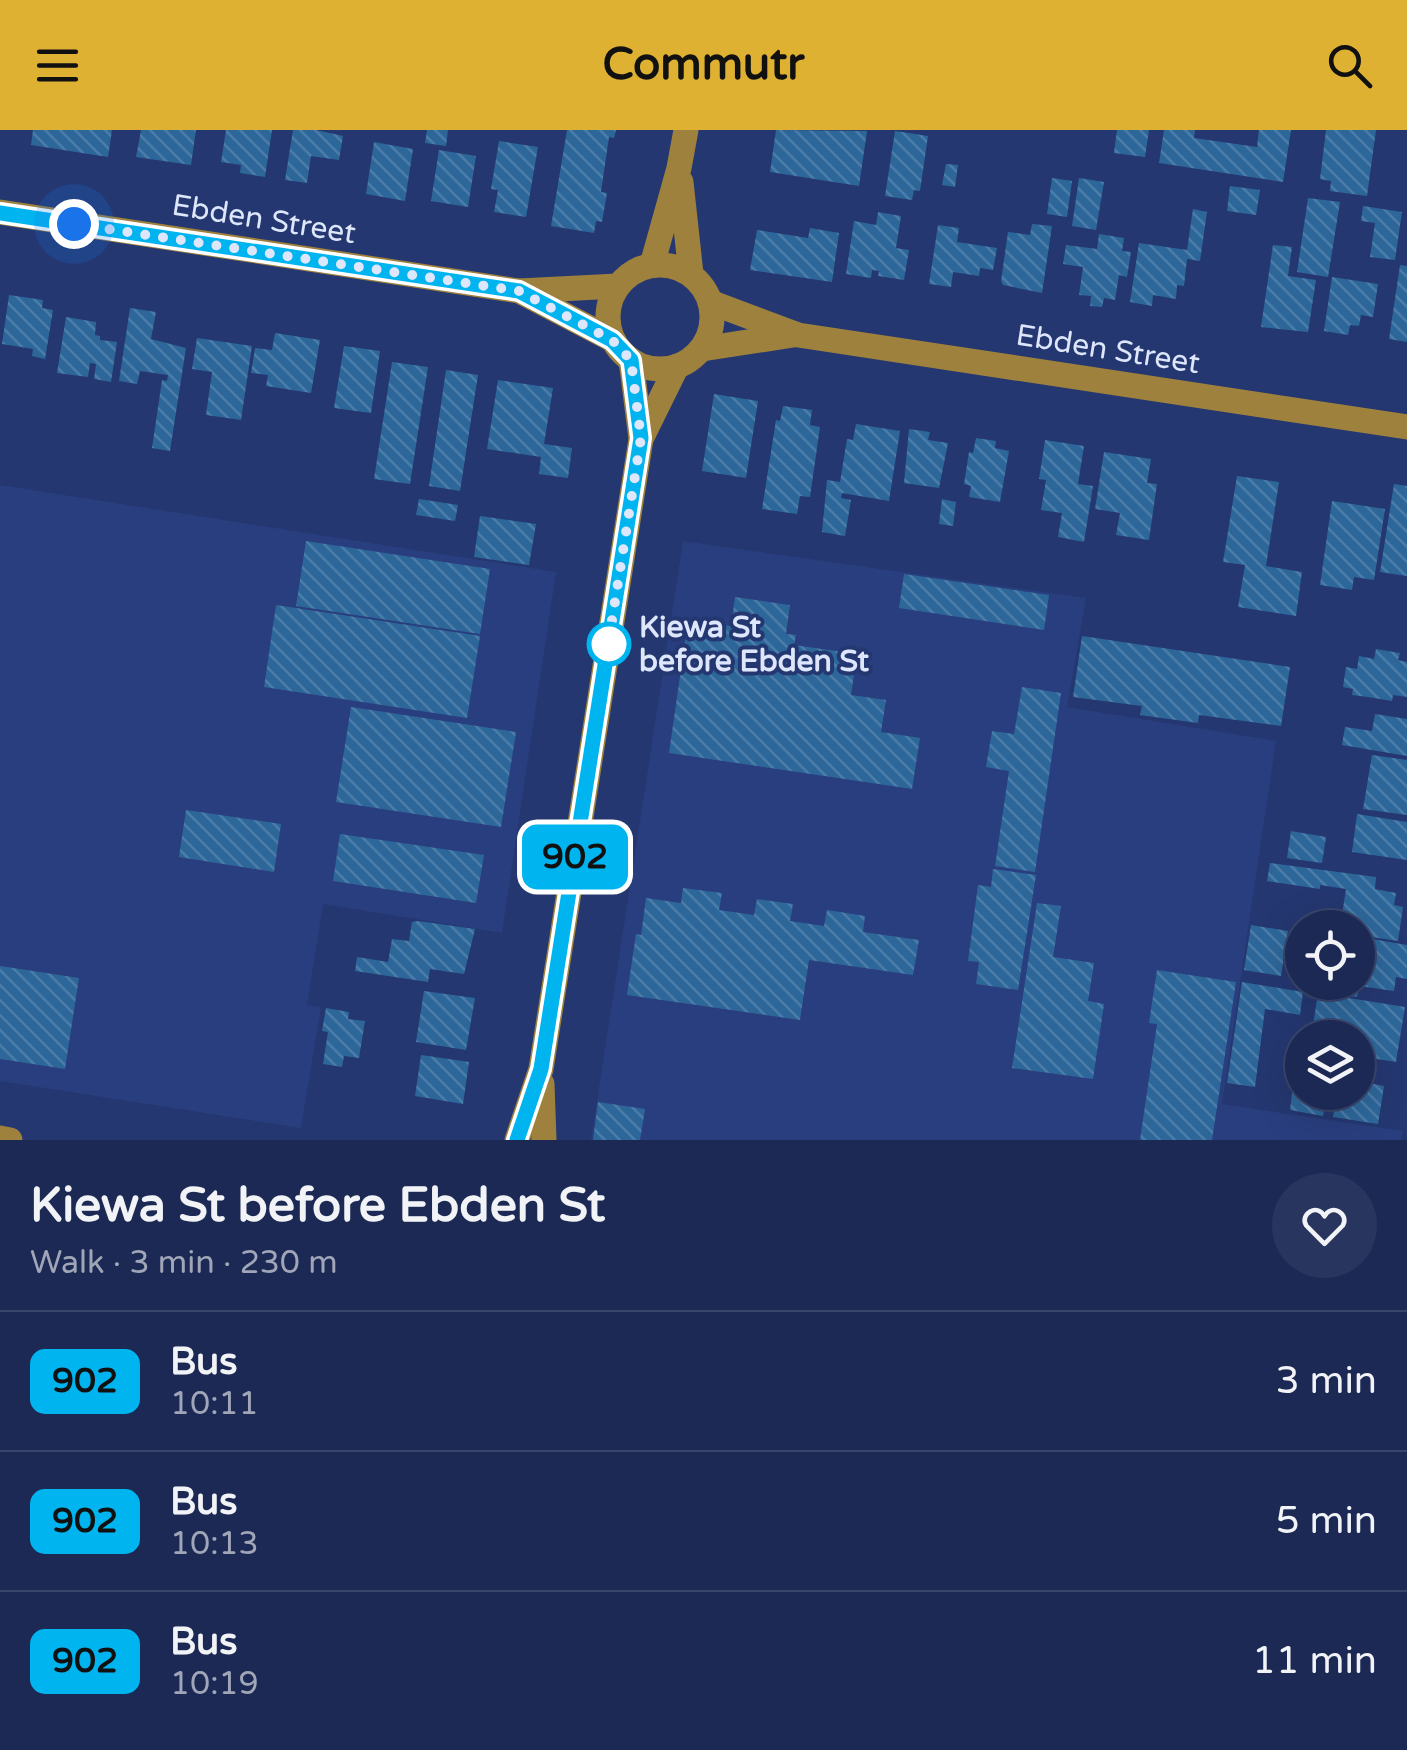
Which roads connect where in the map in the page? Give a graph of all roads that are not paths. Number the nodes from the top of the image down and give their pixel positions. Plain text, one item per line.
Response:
1 (686, 130) edge
2 (680, 168) junction
3 (0, 212) edge
4 (652, 265) junction
5 (691, 274) junction
6 (618, 286) junction
7 (519, 291) junction
8 (710, 302) junction
9 (798, 335) junction
10 (612, 340) junction
11 (702, 349) junction
12 (631, 360) junction
13 (677, 366) junction
14 (1407, 427) edge
15 (641, 438) junction
16 (541, 1069) junction
17 (0, 1138) edge
18 (10, 1140) edge
19 (517, 1140) edge
20 (544, 1140) edge

1 - 2 street
2 - 4 street
2 - 5 street
3 - 7 street, Ebden Street
4 - 5 street
4 - 6 street
5 - 8 street
6 - 7 street, Ebden Street
6 - 10 street
7 - 10 street, Ebden Street
8 - 9 street, Ebden Street
8 - 11 street
9 - 11 street, Ebden Street
9 - 14 street, Ebden Street
10 - 12 street
11 - 13 street
12 - 13 street
12 - 15 street
13 - 15 street
15 - 16 street
16 - 19 street
16 - 20 street
17 - 18 street

